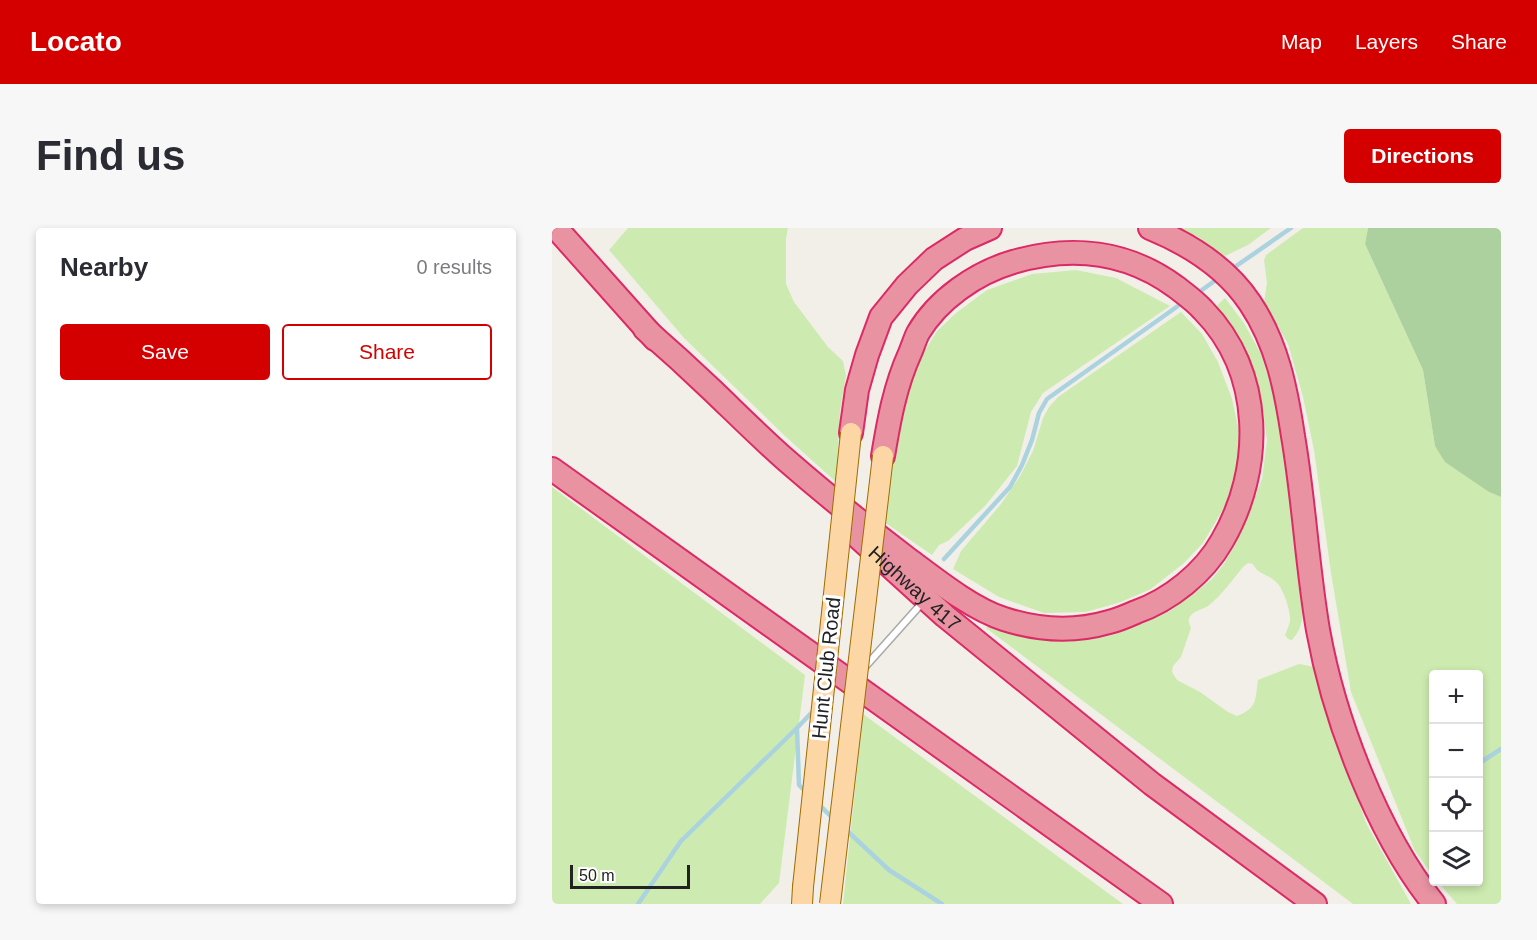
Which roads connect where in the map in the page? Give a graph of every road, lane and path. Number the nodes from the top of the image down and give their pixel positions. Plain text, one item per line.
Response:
1 (556, 228) edge
2 (990, 228) edge
3 (1150, 228) edge
4 (645, 328) junction
5 (851, 433) joint
6 (883, 456) joint
7 (552, 470) edge
8 (926, 599) junction
9 (850, 683) junction
10 (802, 895) edge
11 (830, 904) edge
12 (1161, 904) edge
13 (1315, 904) edge
14 (1434, 904) edge

1 - 4 highway, Highway 417
2 - 5 highway
3 - 14 highway
4 - 6 highway
4 - 8 highway, Highway 417
5 - 10 main road, Hunt Club Road, bridge
6 - 11 main road, Hunt Club Road, bridge
7 - 9 highway
8 - 9 lane
8 - 13 highway, Highway 417
9 - 12 highway

